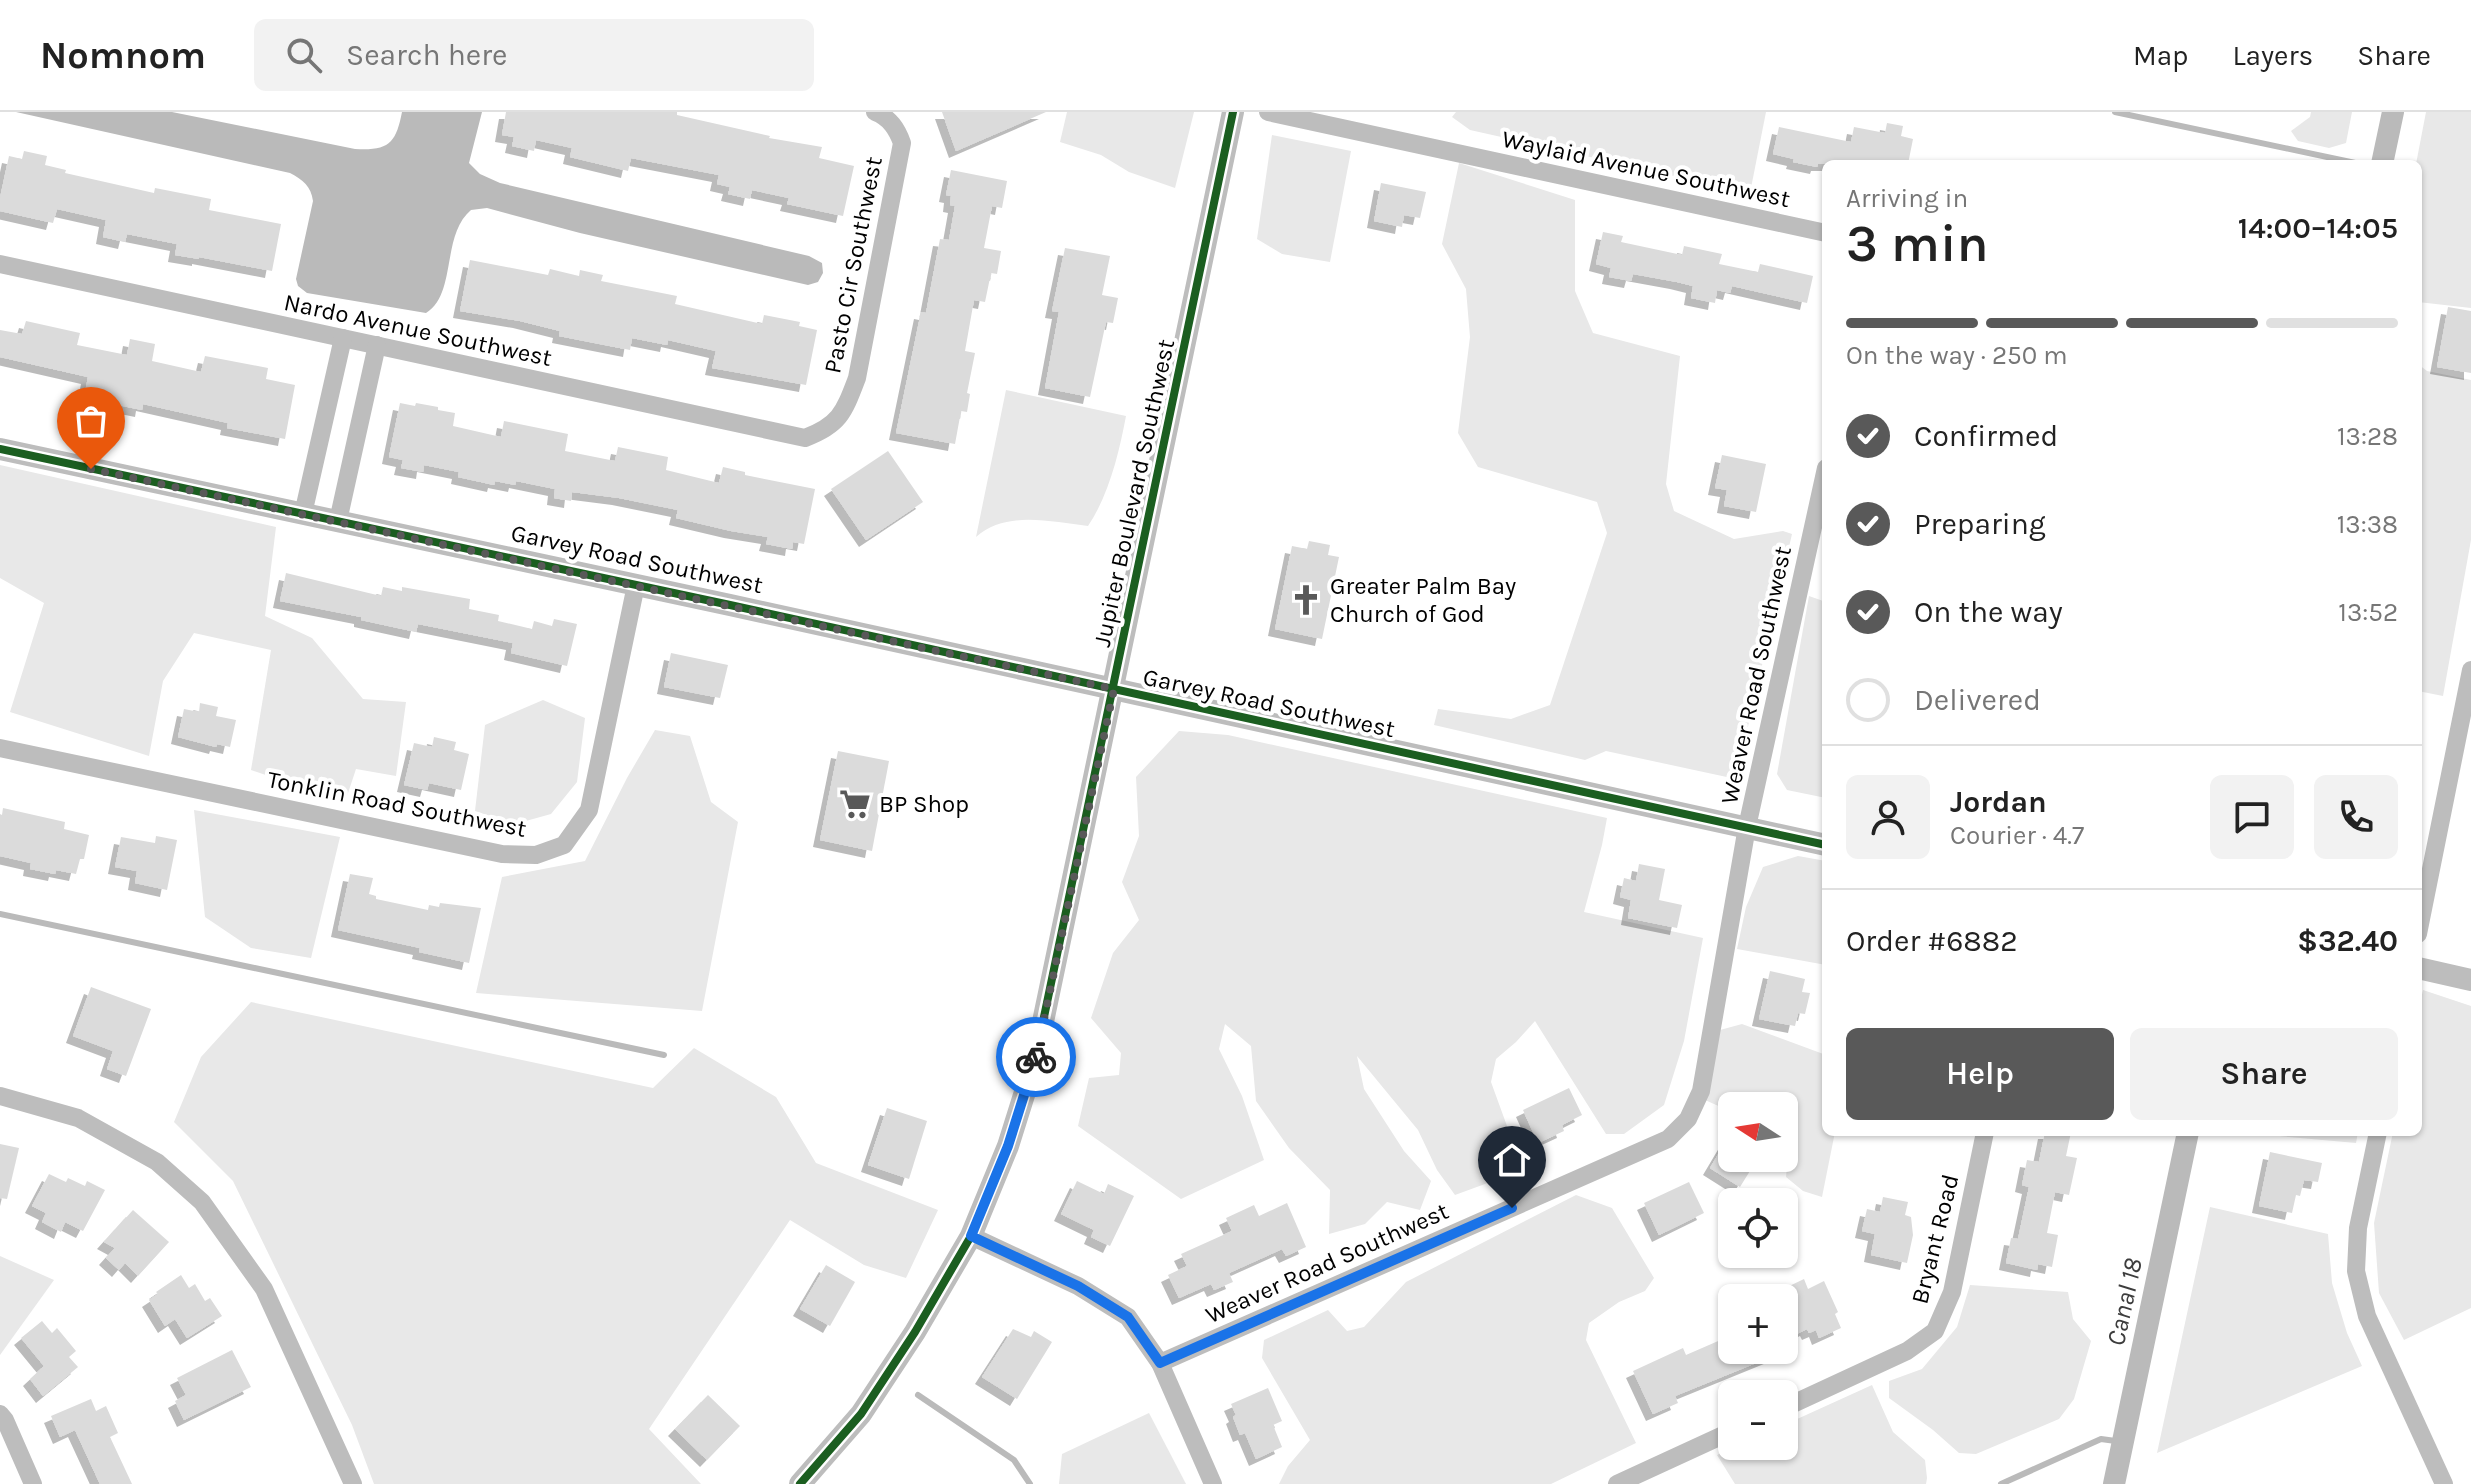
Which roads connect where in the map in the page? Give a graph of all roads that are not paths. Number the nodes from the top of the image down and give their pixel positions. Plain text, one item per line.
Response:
1 (875, 112) edge
2 (1233, 112) edge
3 (1268, 112) edge
4 (1822, 232) edge
5 (0, 264) edge
6 (343, 338) junction
7 (377, 345) junction
8 (825, 430) joint
9 (0, 449) edge
10 (1822, 486) edge
11 (303, 514) junction
12 (338, 521) junction
13 (636, 585) junction
14 (2471, 670) edge
15 (1114, 689) junction
16 (0, 748) edge
17 (1747, 827) junction
18 (1822, 844) edge
19 (2422, 914) edge
20 (2422, 969) edge
21 (2471, 980) edge
22 (0, 1096) edge
23 (1984, 1136) edge
24 (2377, 1136) edge
25 (971, 1236) junction
26 (1160, 1363) junction
27 (1798, 1402) edge
28 (0, 1414) edge
29 (1718, 1437) edge
30 (33, 1484) edge
31 (353, 1484) edge
32 (800, 1484) edge
33 (1213, 1484) edge
34 (1617, 1484) edge
35 (2444, 1484) edge

1 - 8 street, Pasto Cir Southwest
2 - 15 street, Jupiter Boulevard Southwest
3 - 4 street, Waylaid Avenue Southwest
5 - 6 street, Nardo Avenue Southwest
6 - 7 street, Nardo Avenue Southwest
6 - 11 street
7 - 8 street, Nardo Avenue Southwest
7 - 12 street
9 - 11 street, Garvey Road Southwest
10 - 17 street, Weaver Road Southwest
11 - 12 street, Garvey Road Southwest
12 - 13 street, Garvey Road Southwest
13 - 15 street, Garvey Road Southwest
13 - 16 street, Tonklin Road Southwest
14 - 19 street
15 - 17 street, Garvey Road Southwest
15 - 25 street, Jupiter Boulevard Southwest
17 - 18 street, Garvey Road Southwest
17 - 26 street, Weaver Road Southwest
20 - 21 street
22 - 31 street
23 - 27 street, Bryant Road
24 - 35 street
25 - 26 street
25 - 32 street, Jupiter Boulevard Southwest
26 - 33 street
28 - 30 street
29 - 34 street

